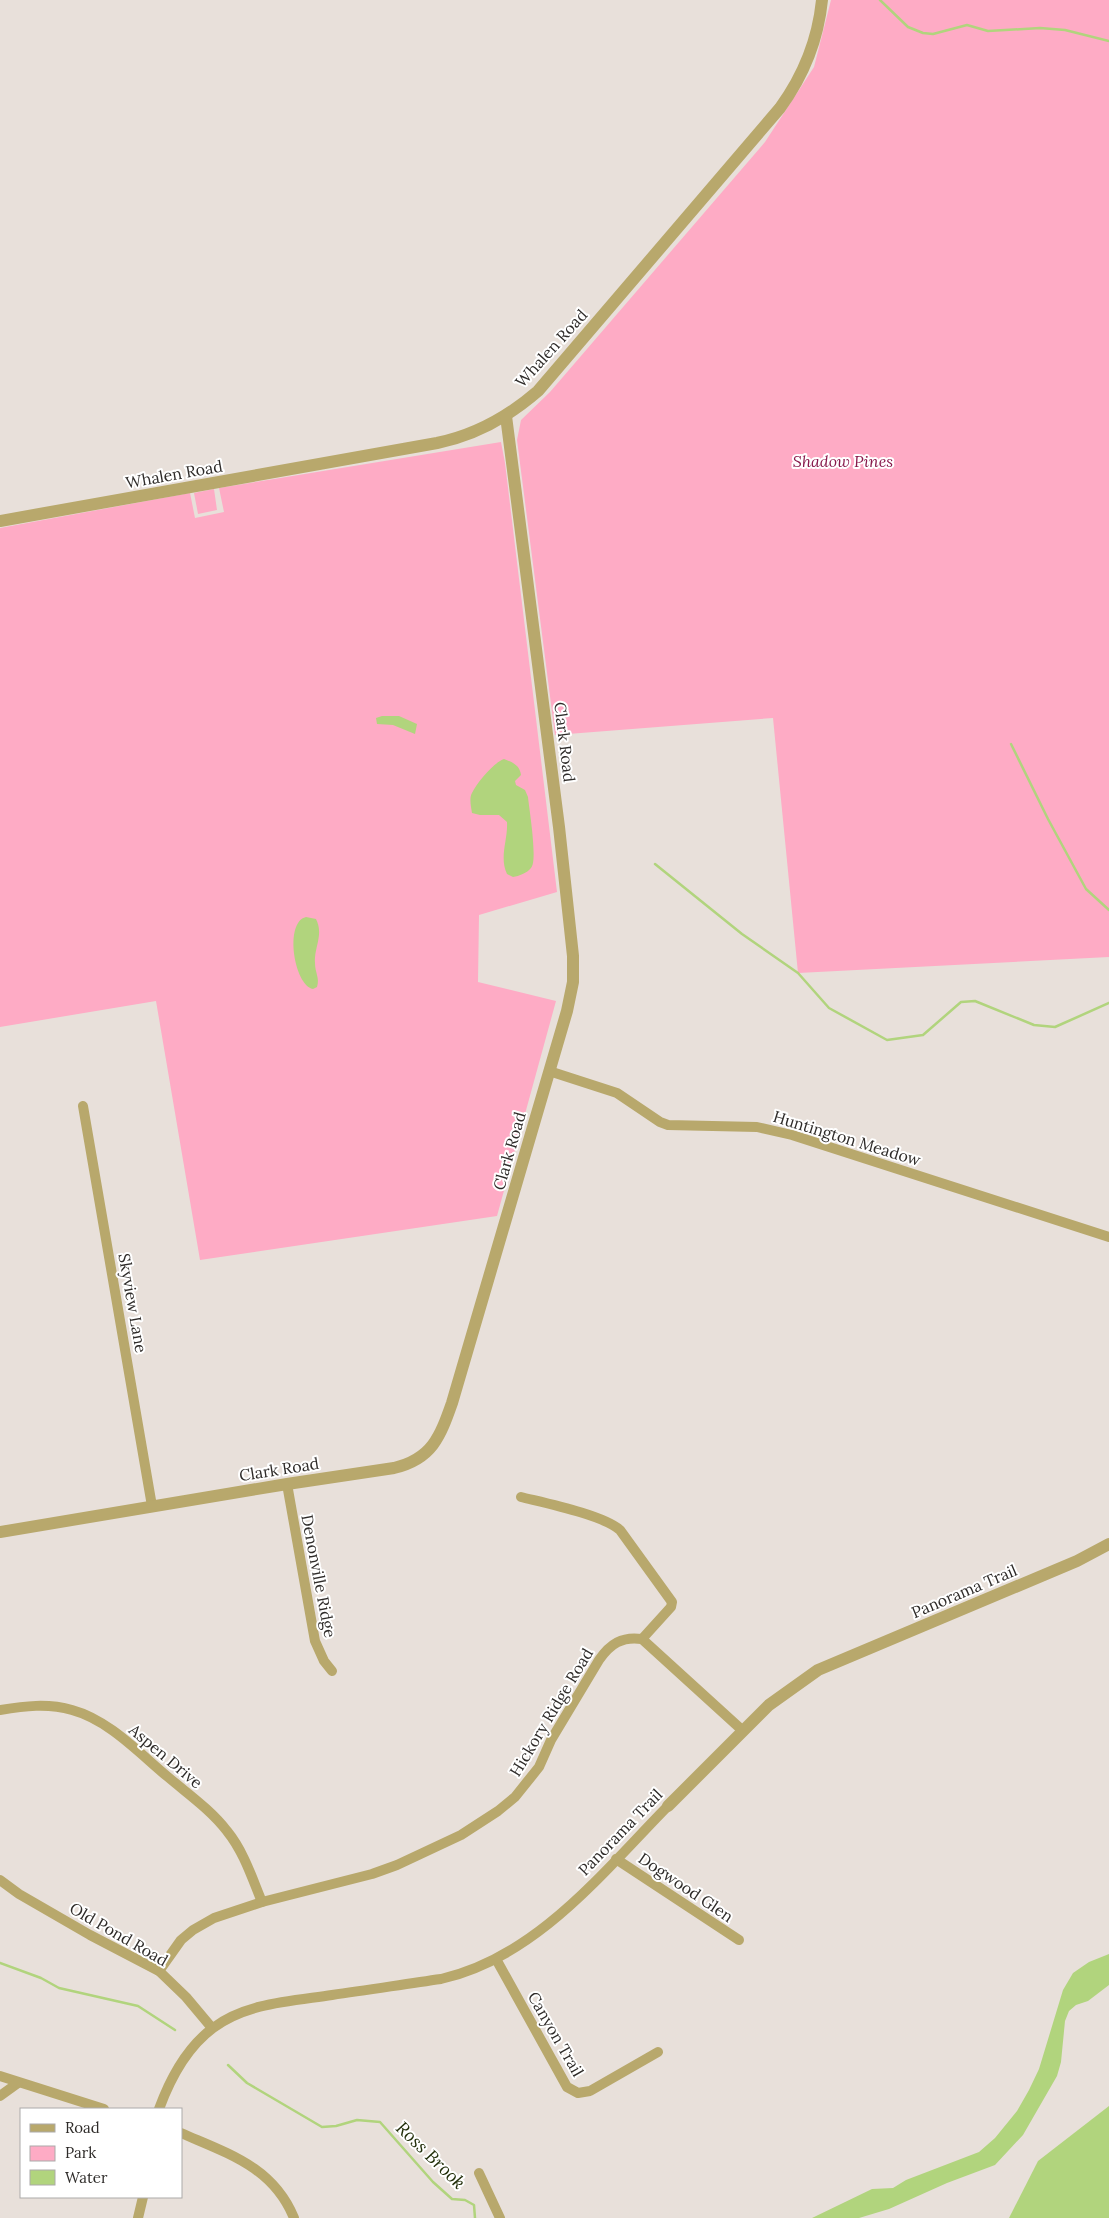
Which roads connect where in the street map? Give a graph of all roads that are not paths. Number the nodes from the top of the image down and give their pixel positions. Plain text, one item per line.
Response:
1 (822, 0) edge
2 (506, 416) junction
3 (0, 521) edge
4 (549, 1071) junction
5 (83, 1106) dead end
6 (1109, 1237) edge
7 (287, 1484) junction
8 (521, 1497) dead end
9 (152, 1506) junction
10 (0, 1532) edge
11 (1109, 1544) edge
12 (642, 1640) junction
13 (332, 1671) dead end
14 (0, 1710) edge
15 (742, 1730) junction
16 (668, 1806) joint
17 (616, 1859) junction
18 (0, 1880) edge
19 (262, 1902) junction
20 (738, 1940) dead end
21 (496, 1960) junction
22 (158, 1971) junction
23 (212, 2028) junction
24 (658, 2052) dead end
25 (0, 2076) edge
26 (18, 2083) junction
27 (0, 2096) edge
28 (101, 2108) edge
29 (159, 2108) edge
30 (182, 2133) edge
31 (479, 2173) dead end
32 (143, 2198) edge
33 (138, 2218) edge
34 (294, 2218) edge
35 (500, 2218) edge

1 - 2 street, Whalen Road
2 - 3 street, Whalen Road
2 - 4 street, Clark Road
4 - 6 street, Huntington Meadow
4 - 7 street, Clark Road
5 - 9 street, Skyview Lane
7 - 9 street, Clark Road
7 - 13 street, Denonville Ridge
8 - 12 street
9 - 10 street, Clark Road
11 - 15 street, Panorama Trail
12 - 15 street
12 - 19 street, Hickory Ridge Road
14 - 19 street, Aspen Drive
15 - 16 street, Panorama Trail
16 - 17 street, Panorama Trail
17 - 20 street, Dogwood Glen
17 - 21 street, Panorama Trail
18 - 22 street, Old Pond Road
19 - 22 street, Hickory Ridge Road
21 - 23 street, Panorama Trail
21 - 24 street, Canyon Trail
22 - 23 street, Old Pond Road
23 - 29 street, Panorama Trail
25 - 26 street
26 - 27 street
26 - 28 street
30 - 34 street
31 - 35 street
32 - 33 street

